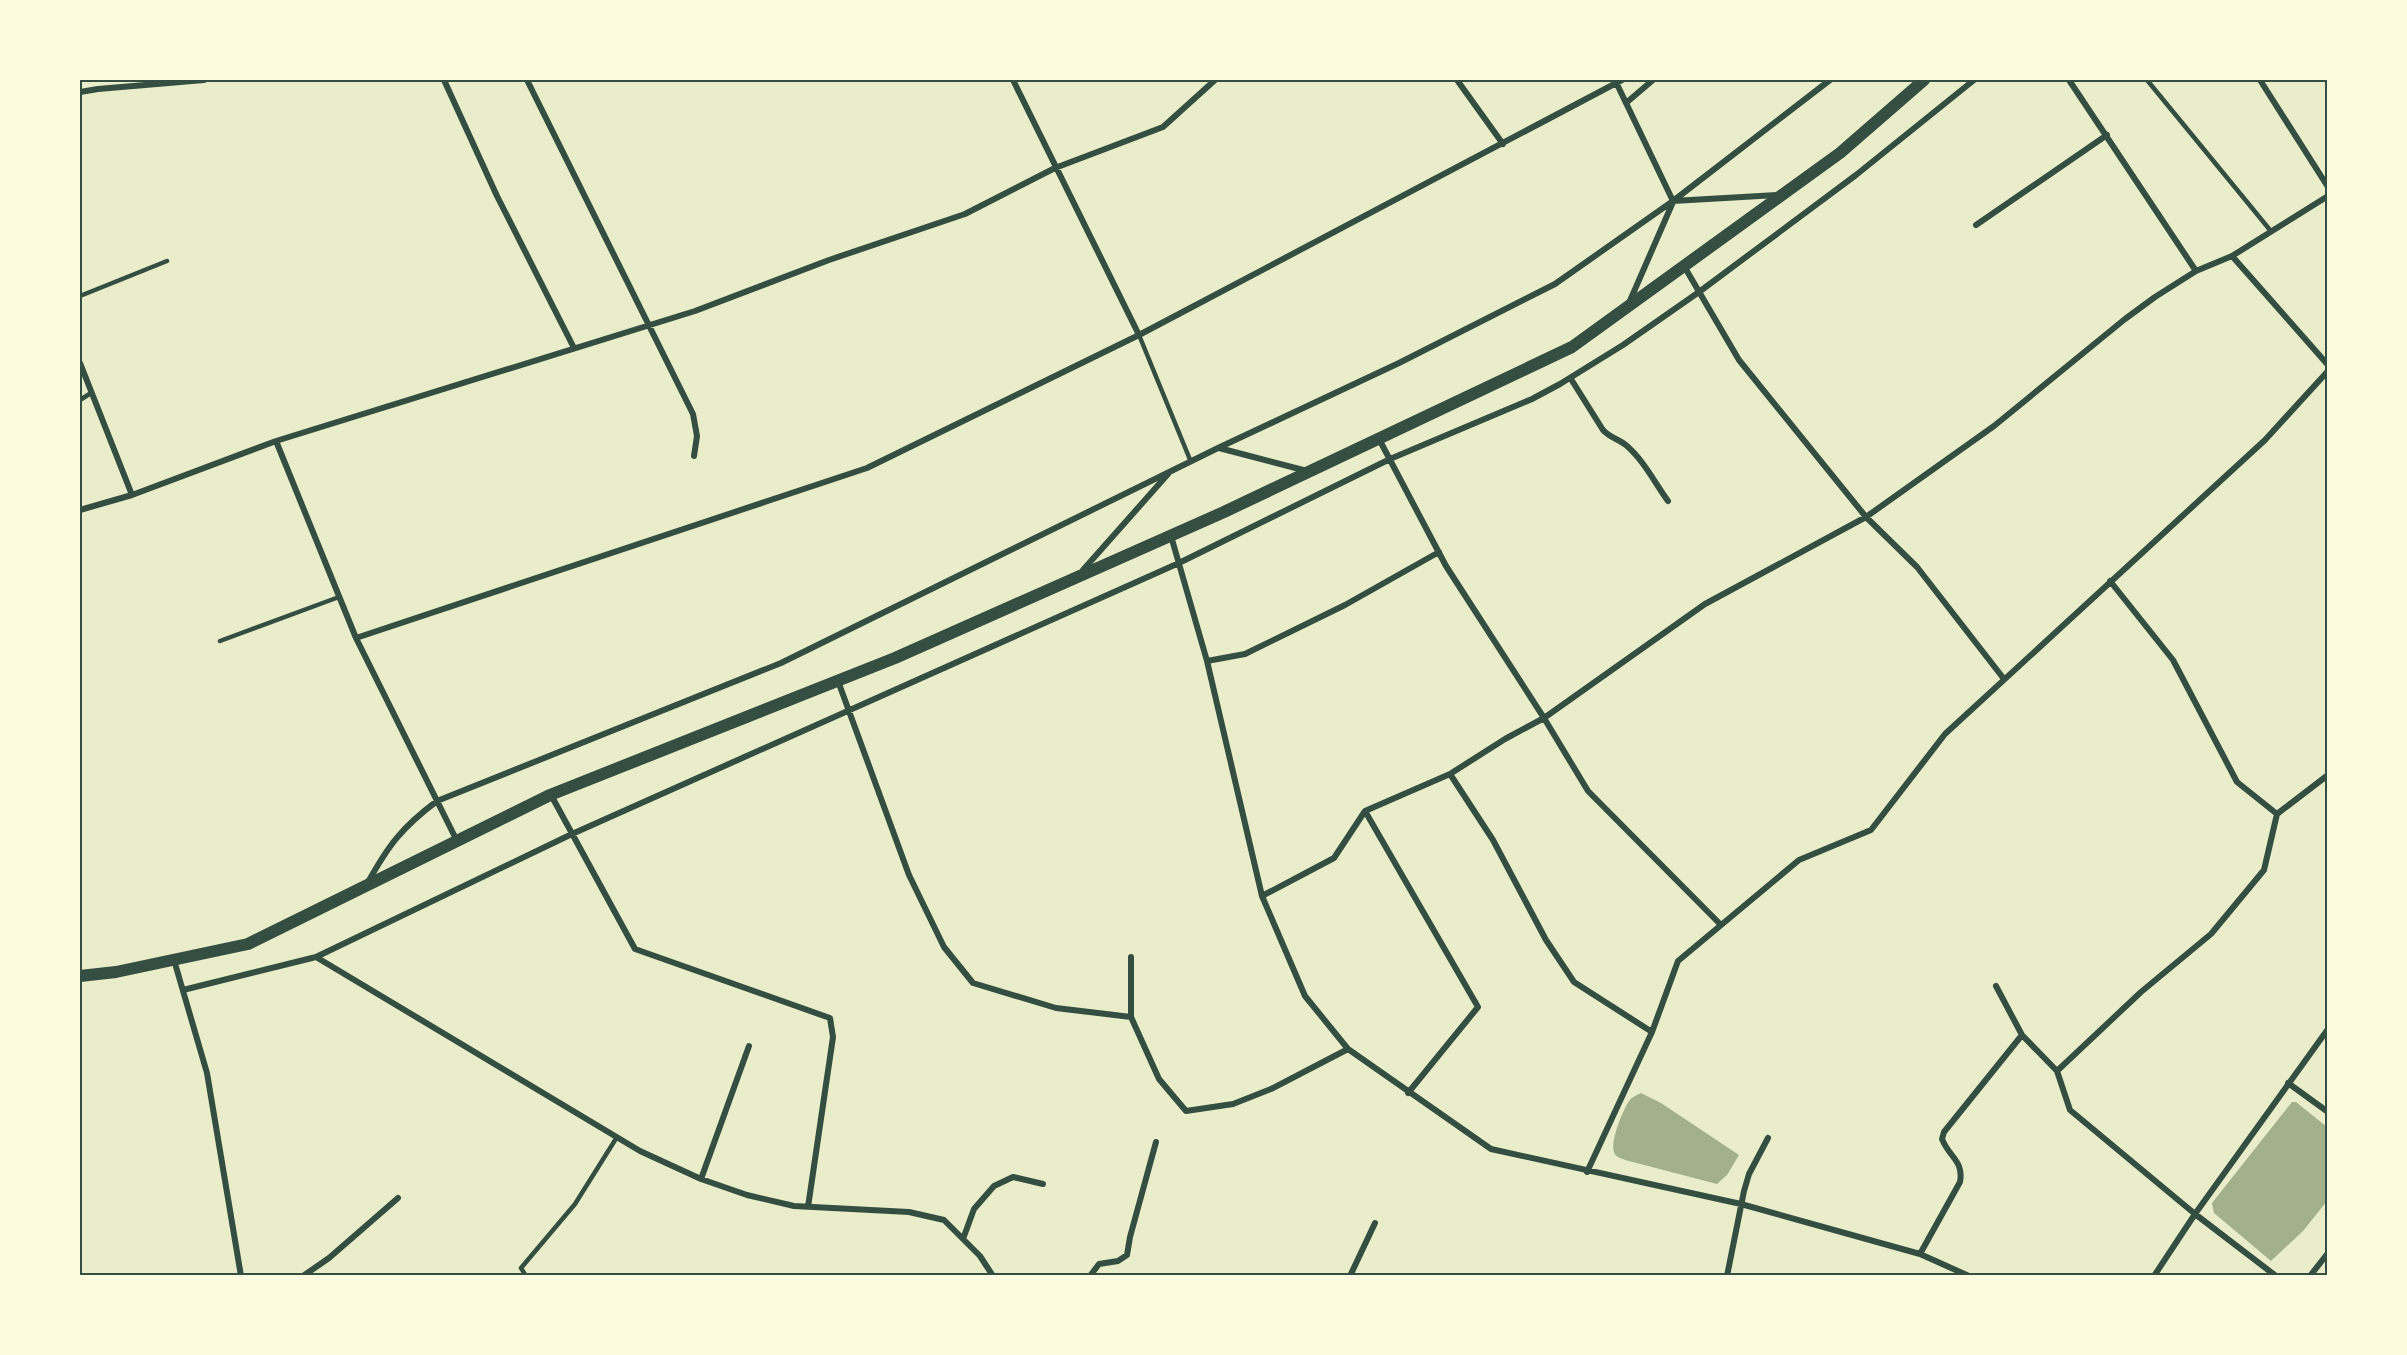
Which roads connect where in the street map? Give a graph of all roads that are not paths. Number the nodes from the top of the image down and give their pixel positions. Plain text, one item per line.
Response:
1 (204, 80) edge
2 (444, 80) edge
3 (527, 80) edge
4 (1013, 80) edge
5 (1215, 80) edge
6 (1457, 80) edge
7 (1653, 80) edge
8 (1830, 80) edge
9 (1924, 80) edge
10 (1974, 80) edge
11 (2069, 80) edge
12 (2147, 80) edge
13 (2260, 80) edge
14 (1618, 81) edge
15 (80, 92) edge
16 (1626, 103) junction
17 (2107, 135) junction
18 (1503, 144) junction
19 (1055, 168) junction
20 (2328, 187) edge
21 (1781, 195) junction
22 (2328, 196) edge
23 (1673, 201) junction
24 (1976, 225) dead end
25 (2270, 230) junction
26 (2232, 256) junction
27 (167, 261) dead end
28 (1684, 266) junction
29 (2196, 271) junction
30 (1699, 292) junction
31 (80, 296) edge
32 (1627, 307) junction
33 (649, 325) junction
34 (1139, 335) junction
35 (574, 348) junction
36 (80, 363) edge
37 (2328, 365) edge
38 (2328, 371) edge
39 (1571, 379) junction
40 (92, 393) junction
41 (80, 400) edge
42 (1379, 439) junction
43 (276, 441) junction
44 (1218, 448) junction
45 (694, 456) dead end
46 (1390, 459) junction
47 (1191, 462) junction
48 (1170, 472) junction
49 (1310, 472) junction
50 (132, 495) junction
51 (1668, 501) dead end
52 (80, 510) edge
53 (1866, 517) junction
54 (1171, 536) junction
55 (1439, 552) junction
56 (1179, 563) junction
57 (1077, 578) junction
58 (2110, 581) junction
59 (339, 597) junction
60 (356, 638) junction
61 (220, 640) dead end
62 (1207, 661) junction
63 (2004, 679) junction
64 (838, 681) junction
65 (849, 711) junction
66 (1544, 717) junction
67 (1450, 774) junction
68 (2328, 775) edge
69 (550, 795) junction
70 (437, 801) junction
71 (1365, 811) junction
72 (2277, 814) junction
73 (572, 834) junction
74 (457, 841) junction
75 (365, 887) junction
76 (1262, 896) junction
77 (1721, 926) junction
78 (316, 957) junction
79 (1131, 957) dead end
80 (174, 960) junction
81 (80, 976) edge
82 (1996, 986) dead end
83 (183, 990) junction
84 (1131, 1017) junction
85 (2328, 1029) edge
86 (1652, 1032) junction
87 (2022, 1035) junction
88 (749, 1046) dead end
89 (1348, 1049) junction
90 (2057, 1071) junction
91 (2288, 1083) junction
92 (1408, 1093) junction
93 (2328, 1112) edge
94 (617, 1137) junction
95 (1768, 1138) dead end
96 (1156, 1142) dead end
97 (1587, 1172) junction
98 (701, 1179) junction
99 (1043, 1184) dead end
100 (398, 1198) dead end
101 (1742, 1204) junction
102 (807, 1207) junction
103 (2195, 1214) junction
104 (1375, 1222) dead end
105 (963, 1239) junction
106 (2328, 1253) edge
107 (1920, 1254) junction
108 (241, 1275) edge
109 (303, 1275) edge
110 (526, 1275) edge
111 (993, 1275) edge
112 (1090, 1275) edge
113 (1350, 1275) edge
114 (1727, 1275) edge
115 (1969, 1275) edge
116 (2154, 1275) edge
117 (2276, 1275) edge
118 (2310, 1275) edge

1 - 15 street
2 - 35 street
3 - 33 street
4 - 19 street
5 - 19 street
6 - 18 street
7 - 16 street
8 - 23 street
9 - 21 main road
10 - 30 street
11 - 17 street
12 - 25 lane
13 - 20 street
14 - 16 street
14 - 18 street
16 - 23 street
17 - 24 street
17 - 29 street
18 - 34 street
19 - 33 street
19 - 34 street
21 - 23 street
21 - 28 main road
22 - 25 street
23 - 32 street
23 - 44 street
25 - 26 street
26 - 29 street
26 - 37 street
27 - 31 lane
28 - 30 street
28 - 32 main road
29 - 53 street
30 - 39 street
30 - 53 street
32 - 42 main road
33 - 35 street
33 - 45 street
34 - 47 lane
34 - 60 street
35 - 43 street
36 - 40 street
38 - 58 street
39 - 46 street
39 - 51 street
40 - 41 lane
40 - 50 street
42 - 46 street
42 - 49 main road
43 - 50 street
43 - 59 street
44 - 47 street
44 - 49 street
46 - 55 street
46 - 56 street
47 - 48 street
48 - 57 street
48 - 70 street
49 - 54 main road
50 - 52 street
53 - 63 street
53 - 66 street
54 - 56 street
54 - 57 main road
55 - 62 street
55 - 66 street
56 - 62 street
56 - 65 street
57 - 64 main road
58 - 63 street
58 - 72 street
59 - 60 street
59 - 61 lane
60 - 70 street
62 - 76 street
63 - 77 street
64 - 65 street
64 - 69 main road
65 - 73 street
65 - 84 street
66 - 67 street
66 - 77 street
67 - 71 street
67 - 86 street
68 - 72 street
69 - 73 street
69 - 74 main road
70 - 74 street
70 - 75 street
71 - 76 street
71 - 92 street
72 - 90 street
73 - 78 street
73 - 102 street
74 - 75 main road
75 - 80 main road
76 - 89 street
77 - 86 street
78 - 83 street
78 - 94 street
79 - 84 street
80 - 81 main road
80 - 83 street
82 - 87 street
83 - 108 street
84 - 89 street
85 - 91 street
86 - 97 street
87 - 90 street
87 - 107 street
88 - 98 street
89 - 92 street
90 - 103 street
91 - 93 street
91 - 103 street
92 - 97 street
94 - 98 street
94 - 110 lane
95 - 101 street
96 - 112 street
97 - 101 street
98 - 102 street
99 - 105 street
100 - 109 street
101 - 107 street
101 - 114 street
102 - 105 street
103 - 116 street
103 - 117 street
104 - 113 street
105 - 111 street
106 - 118 street
107 - 115 street

